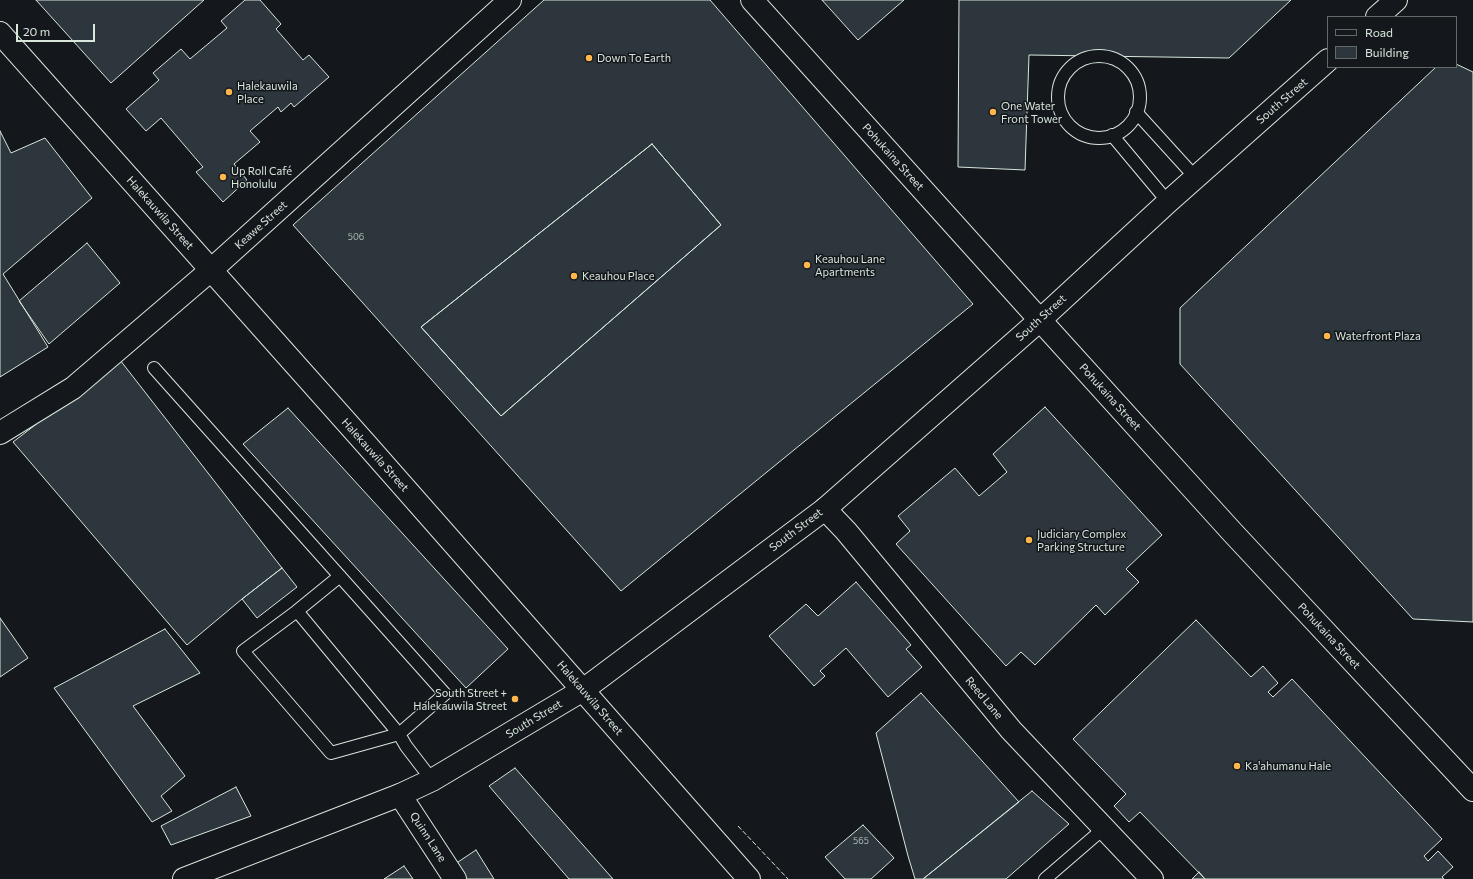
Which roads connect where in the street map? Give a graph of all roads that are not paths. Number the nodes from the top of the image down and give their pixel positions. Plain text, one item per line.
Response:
1 (510, 0) edge
2 (752, 0) edge
3 (1396, 0) edge
4 (1378, 16) edge
5 (0, 33) edge
6 (1327, 61) edge
7 (1136, 112) junction
8 (1112, 135) junction
9 (1195, 177) junction
10 (1168, 202) junction
11 (211, 270) junction
12 (1040, 320) junction
13 (154, 368) dead end
14 (0, 433) edge
15 (825, 509) junction
16 (340, 576) junction
17 (297, 611) junction
18 (583, 690) junction
19 (399, 734) junction
20 (432, 780) junction
21 (1473, 790) edge
22 (400, 795) junction
23 (1103, 828) junction
24 (184, 879) edge
25 (455, 879) edge
26 (749, 879) edge
27 (1046, 879) edge
28 (1152, 879) edge

1 - 11 street, Keawe Street
2 - 12 street, Pohukaina Street
3 - 4 street
5 - 11 street, Halekauwila Street
6 - 9 street, South Street
7 - 8 lane
7 - 8 lane
7 - 9 lane
8 - 10 lane
9 - 10 street, South Street
10 - 12 street, South Street
11 - 14 street, Keawe Street
11 - 18 street, Halekauwila Street
12 - 15 street, South Street
12 - 21 street, Pohukaina Street
13 - 16 lane
15 - 18 street, South Street
15 - 23 street, Reed Lane
16 - 17 lane
16 - 19 lane
17 - 19 lane
17 - 19 lane
18 - 20 street, South Street
18 - 26 street, Halekauwila Street
19 - 20 lane
20 - 22 street, South Street
22 - 24 street, South Street
22 - 25 street, Quinn Lane
23 - 27 lane
23 - 28 street, Reed Lane

